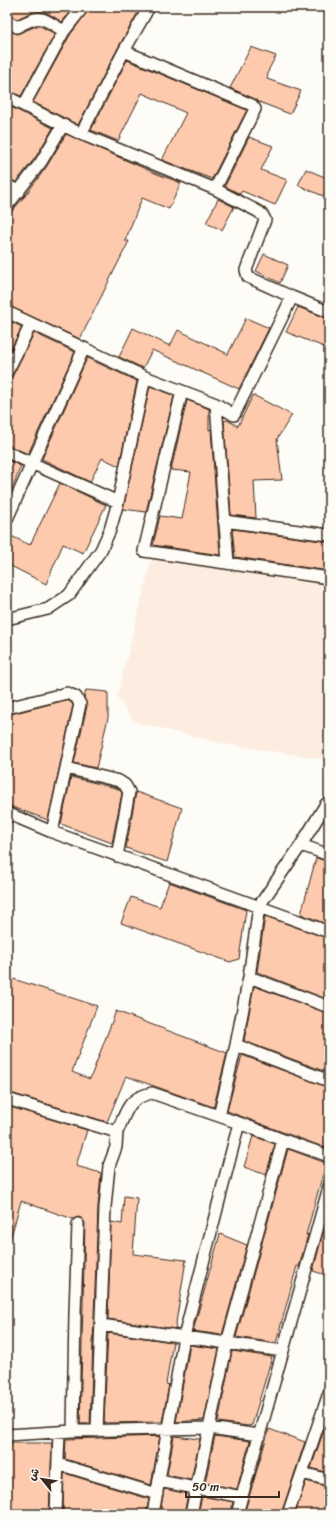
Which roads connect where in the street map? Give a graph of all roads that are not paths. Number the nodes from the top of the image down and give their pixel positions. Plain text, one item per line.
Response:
1 (83, 7) edge
2 (149, 7) edge
3 (7, 21) edge
4 (64, 31) junction
5 (124, 51) junction
6 (7, 97) edge
7 (24, 105) junction
8 (63, 125) junction
9 (81, 134) junction
10 (7, 185) edge
11 (215, 189) junction
12 (19, 192) junction
13 (7, 206) edge
14 (292, 297) junction
15 (7, 312) edge
16 (329, 312) edge
17 (31, 324) junction
18 (84, 348) junction
19 (7, 372) edge
20 (145, 377) junction
21 (182, 391) junction
22 (216, 404) junction
23 (7, 452) edge
24 (31, 464) junction
25 (118, 502) junction
26 (7, 519) edge
27 (224, 521) junction
28 (329, 535) edge
29 (228, 563) junction
30 (329, 578) edge
31 (7, 619) edge
32 (7, 708) edge
33 (66, 768) junction
34 (329, 802) edge
35 (7, 813) edge
36 (52, 832) junction
37 (301, 845) junction
38 (329, 855) edge
39 (117, 856) junction
40 (259, 906) junction
41 (329, 932) edge
42 (249, 977) junction
43 (329, 1007) edge
44 (236, 1045) junction
45 (329, 1081) edge
46 (7, 1099) edge
47 (219, 1116) junction
48 (239, 1123) junction
49 (118, 1132) junction
50 (284, 1140) junction
51 (329, 1156) edge
52 (329, 1187) edge
53 (325, 1216) edge
54 (78, 1224) dead end
55 (101, 1325) junction
56 (184, 1337) junction
57 (227, 1343) junction
58 (283, 1351) junction
59 (329, 1393) edge
60 (168, 1428) junction
61 (209, 1428) junction
62 (73, 1431) junction
63 (97, 1431) junction
64 (59, 1432) junction
65 (7, 1435) edge
66 (259, 1435) junction
67 (58, 1464) junction
68 (302, 1473) junction
69 (329, 1480) edge
70 (159, 1481) junction
71 (197, 1488) junction
72 (157, 1494) junction
73 (242, 1497) junction
74 (56, 1514) edge
75 (153, 1514) edge
76 (191, 1514) edge
77 (237, 1514) edge
78 (288, 1514) edge

1 - 4 street
2 - 5 street
3 - 4 street
4 - 7 street
5 - 9 street
5 - 11 street
6 - 7 street
7 - 8 street
8 - 9 street
8 - 12 street
9 - 11 street
10 - 12 street
11 - 14 street
12 - 13 street
14 - 16 street
14 - 22 street
15 - 17 street
17 - 18 street
17 - 19 street
18 - 20 street
18 - 24 street
20 - 21 street
20 - 25 street
21 - 22 street
21 - 29 street
22 - 27 street
23 - 24 street
24 - 25 street
24 - 26 street
25 - 31 street
27 - 28 street
27 - 29 street
29 - 30 street
32 - 33 street
33 - 36 street
33 - 39 street
34 - 37 street
35 - 36 street
36 - 39 street
37 - 38 street
37 - 40 street
39 - 40 street
40 - 41 street
40 - 42 street
42 - 43 street
42 - 44 street
44 - 45 street
44 - 47 street
46 - 49 street
47 - 48 street
47 - 49 street
48 - 50 street
48 - 56 street
49 - 55 street
50 - 51 street
50 - 57 street
52 - 53 street
53 - 58 street
54 - 62 street
55 - 56 street
55 - 63 street
56 - 57 street
56 - 60 street
57 - 58 street
57 - 61 street
58 - 66 street
59 - 68 street
60 - 61 street
60 - 63 street
60 - 70 street
61 - 66 street
61 - 71 street
62 - 63 street
62 - 64 street
64 - 65 street
64 - 67 street
66 - 73 street
67 - 72 street
67 - 74 street
68 - 69 street
68 - 78 street
70 - 71 street
70 - 72 street
71 - 73 street
71 - 76 street
72 - 75 street
73 - 77 street

